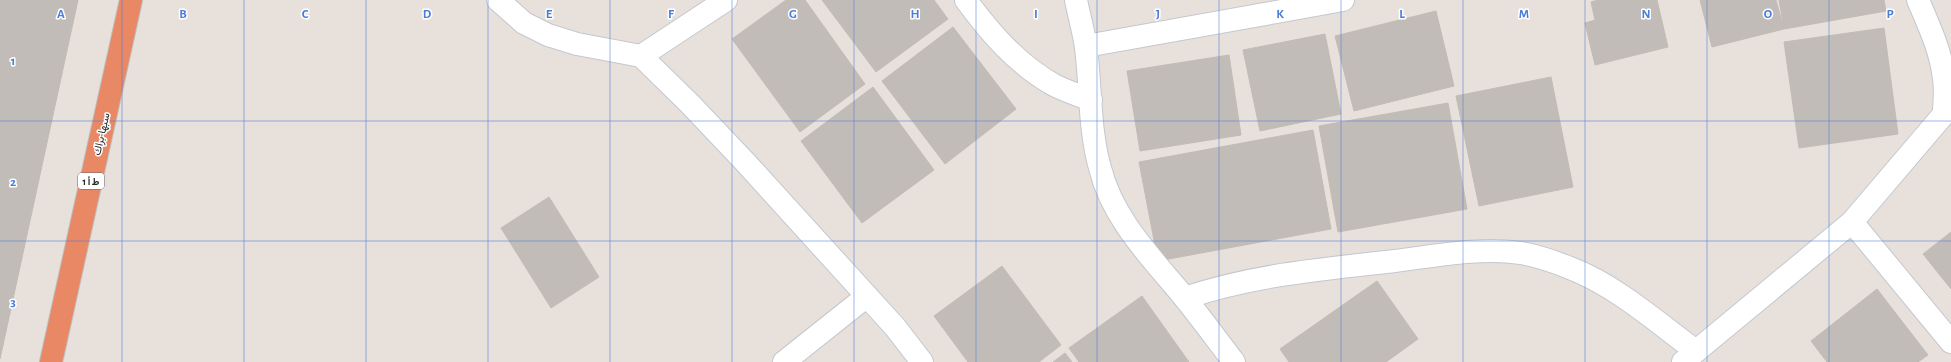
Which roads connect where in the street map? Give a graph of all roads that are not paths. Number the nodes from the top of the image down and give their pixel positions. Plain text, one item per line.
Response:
1 (131, 0) edge
2 (498, 0) edge
3 (726, 0) edge
4 (966, 0) edge
5 (1076, 0) edge
6 (1343, 0) edge
7 (1918, 0) edge
8 (1296, 4) edge
9 (1086, 46) junction
10 (641, 56) junction
11 (1091, 100) junction
12 (1948, 111) edge
13 (1852, 222) junction
14 (867, 296) junction
15 (1185, 298) junction
16 (1951, 342) edge
17 (1690, 356) edge
18 (51, 362) edge
19 (784, 362) edge
20 (922, 362) edge
21 (1234, 362) edge

1 - 18 highway, سبها-براك / ط أ 1
2 - 10 street
3 - 10 street
4 - 11 street
5 - 9 street
6 - 8 street
7 - 12 street
8 - 9 street
9 - 11 street
10 - 14 street
11 - 15 street
12 - 13 street
13 - 16 street
13 - 17 street
14 - 19 street
14 - 20 street
15 - 17 street
15 - 21 street

